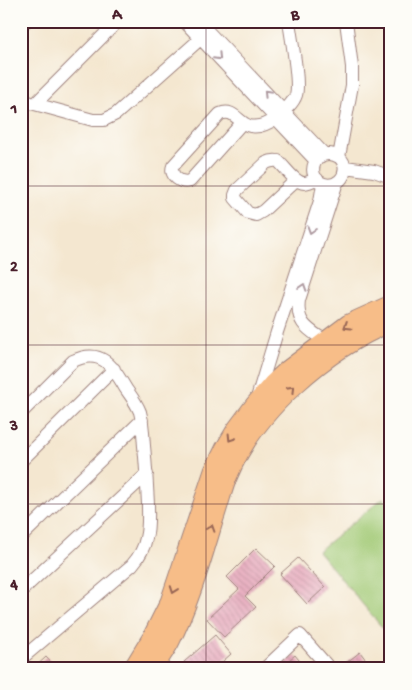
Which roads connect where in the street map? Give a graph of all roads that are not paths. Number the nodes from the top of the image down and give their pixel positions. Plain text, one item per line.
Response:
1 (26, 21) edge
2 (118, 21) edge
3 (184, 21) edge
4 (198, 21) edge
5 (289, 21) edge
6 (346, 21) edge
7 (21, 25) edge
8 (205, 36) junction
9 (21, 99) edge
10 (34, 104) junction
11 (280, 114) junction
12 (242, 123) junction
13 (320, 157) junction
14 (342, 162) junction
15 (391, 177) edge
16 (296, 180) junction
17 (320, 181) junction
18 (337, 182) junction
19 (391, 305) edge
20 (391, 322) edge
21 (325, 341) junction
22 (114, 369) junction
23 (255, 405) junction
24 (21, 413) edge
25 (142, 420) junction
26 (21, 461) edge
27 (147, 474) junction
28 (21, 537) edge
29 (21, 591) edge
30 (21, 659) edge
31 (133, 669) edge
32 (152, 669) edge
33 (264, 669) edge
34 (330, 669) edge

1 - 7 street
2 - 10 street
3 - 8 street
4 - 8 street
5 - 11 street
6 - 14 street
8 - 10 street
8 - 11 street
9 - 10 street
11 - 12 street
11 - 13 street
12 - 12 street
13 - 14 street
13 - 17 street
14 - 15 street
14 - 18 street
16 - 16 street
16 - 17 street
17 - 18 street
17 -> 23 street
21 -> 18 street
19 -> 21 highway
32 -> 20 highway
21 - 23 highway
22 - 24 street
22 - 25 street
22 - 26 street
23 -> 31 highway
25 - 27 street
25 - 28 street
27 - 29 street
27 - 30 street
33 - 34 street

